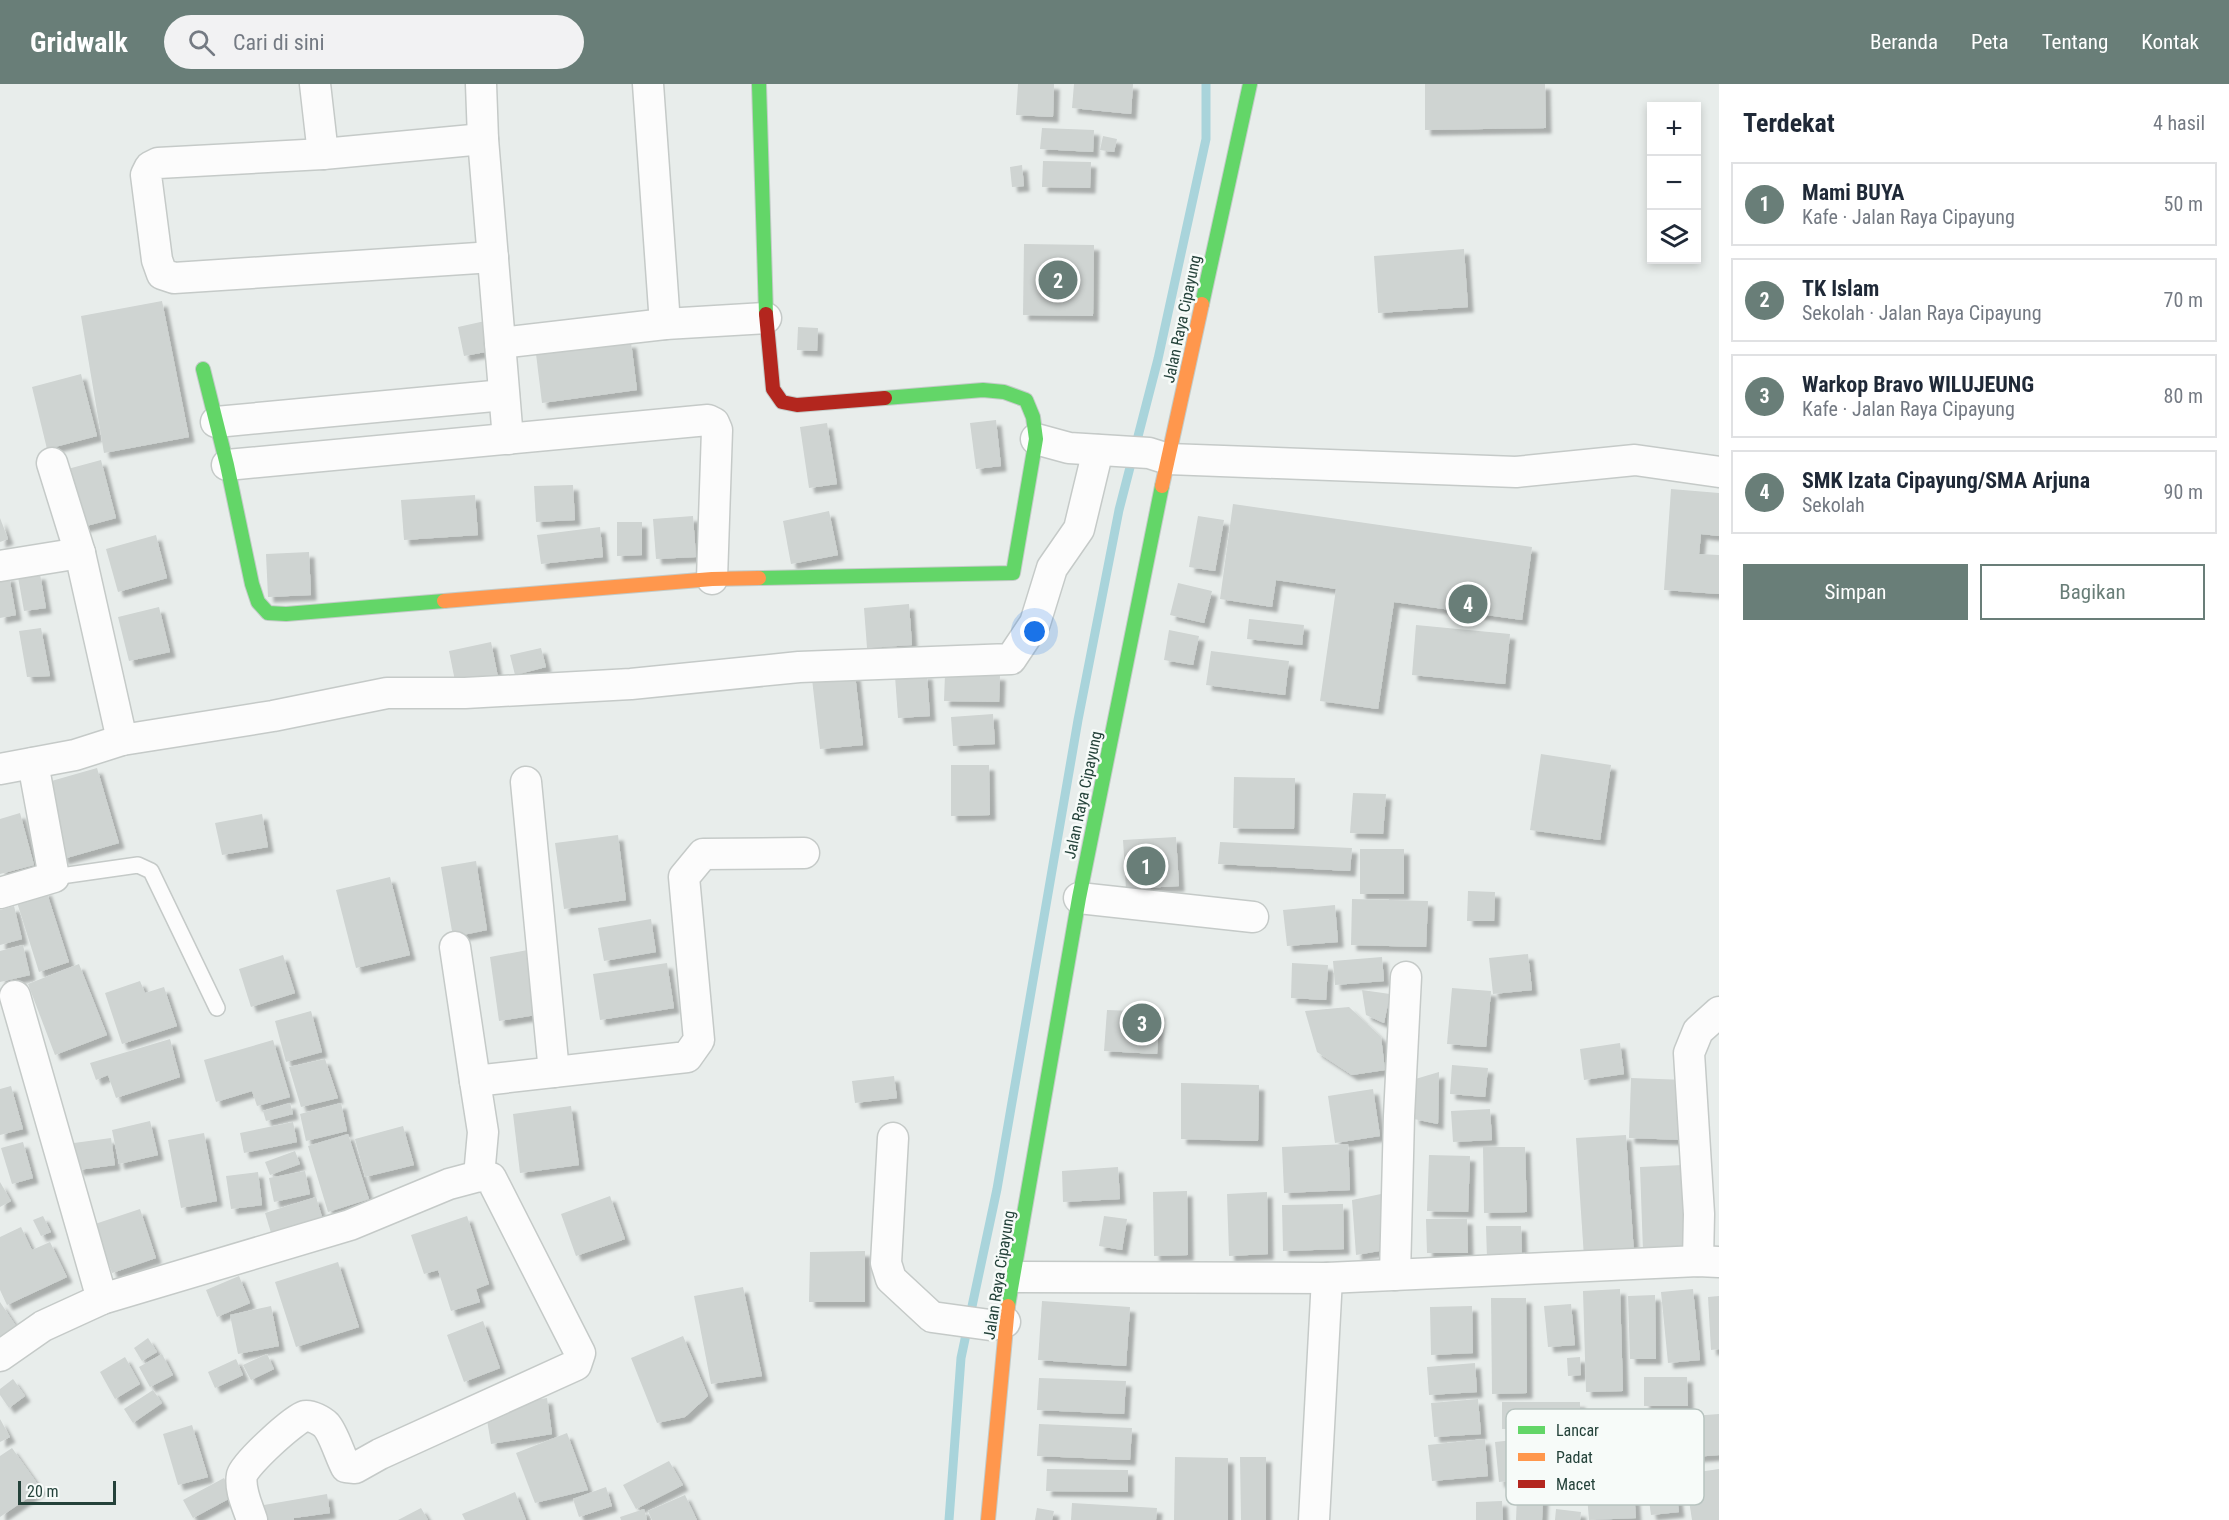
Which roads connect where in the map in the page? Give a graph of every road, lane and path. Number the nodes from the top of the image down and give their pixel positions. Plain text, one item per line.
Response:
1 (315, 84) edge
2 (481, 84) edge
3 (648, 84) edge
4 (759, 84) edge
5 (1250, 84) edge
6 (483, 139) junction
7 (323, 154) junction
8 (493, 257) junction
9 (766, 318) junction
10 (665, 324) junction
11 (500, 343) junction
12 (203, 369) dead end
13 (504, 395) junction
14 (216, 422) junction
15 (508, 439) junction
16 (1036, 439) junction
17 (1083, 449) junction
18 (1159, 456) junction
19 (52, 463) dead end
20 (227, 465) junction
21 (1719, 472) edge
22 (80, 553) junction
23 (0, 566) edge
24 (712, 579) junction
25 (123, 740) junction
26 (33, 763) junction
27 (0, 769) edge
28 (526, 782) dead end
29 (804, 853) dead end
30 (54, 878) junction
31 (0, 893) edge
32 (1079, 898) junction
33 (1253, 917) dead end
34 (454, 947) dead end
35 (1406, 977) dead end
36 (15, 996) dead end
37 (217, 1008) dead end
38 (1719, 1012) edge
39 (554, 1072) junction
40 (475, 1081) junction
41 (893, 1137) dead end
42 (479, 1176) junction
43 (1708, 1261) edge
44 (1395, 1275) junction
45 (1015, 1277) junction
46 (1327, 1278) junction
47 (102, 1299) junction
48 (998, 1323) junction
49 (0, 1356) edge
50 (252, 1520) edge
51 (987, 1520) edge
52 (1314, 1520) edge

1 - 7 street
2 - 6 street
3 - 10 street
4 - 9 street
5 - 18 street, Jalan Raya Cipayung
6 - 7 street
6 - 8 street
7 - 8 street
8 - 11 street
9 - 10 street
9 - 16 street
10 - 11 street
11 - 13 street
12 - 14 street
13 - 14 street
13 - 15 street
14 - 20 street
15 - 20 street
15 - 24 street
16 - 17 street
16 - 24 street
17 - 18 street
17 - 25 street
18 - 21 street
18 - 32 street, Jalan Raya Cipayung
19 - 22 street
20 - 24 street
22 - 23 street
22 - 25 street
25 - 26 street
26 - 27 street
26 - 30 street
28 - 39 street
29 - 39 street
30 - 31 street
30 - 37 lane
32 - 33 street
32 - 45 street, Jalan Raya Cipayung
34 - 40 street
35 - 44 street
36 - 47 street
38 - 43 street
39 - 40 street
40 - 42 street
41 - 48 street
42 - 47 street
42 - 50 street
43 - 44 street
44 - 46 street
45 - 46 street
45 - 48 street, Jalan Raya Cipayung
46 - 52 street
47 - 49 street
48 - 51 street, Jalan Raya Cipayung

